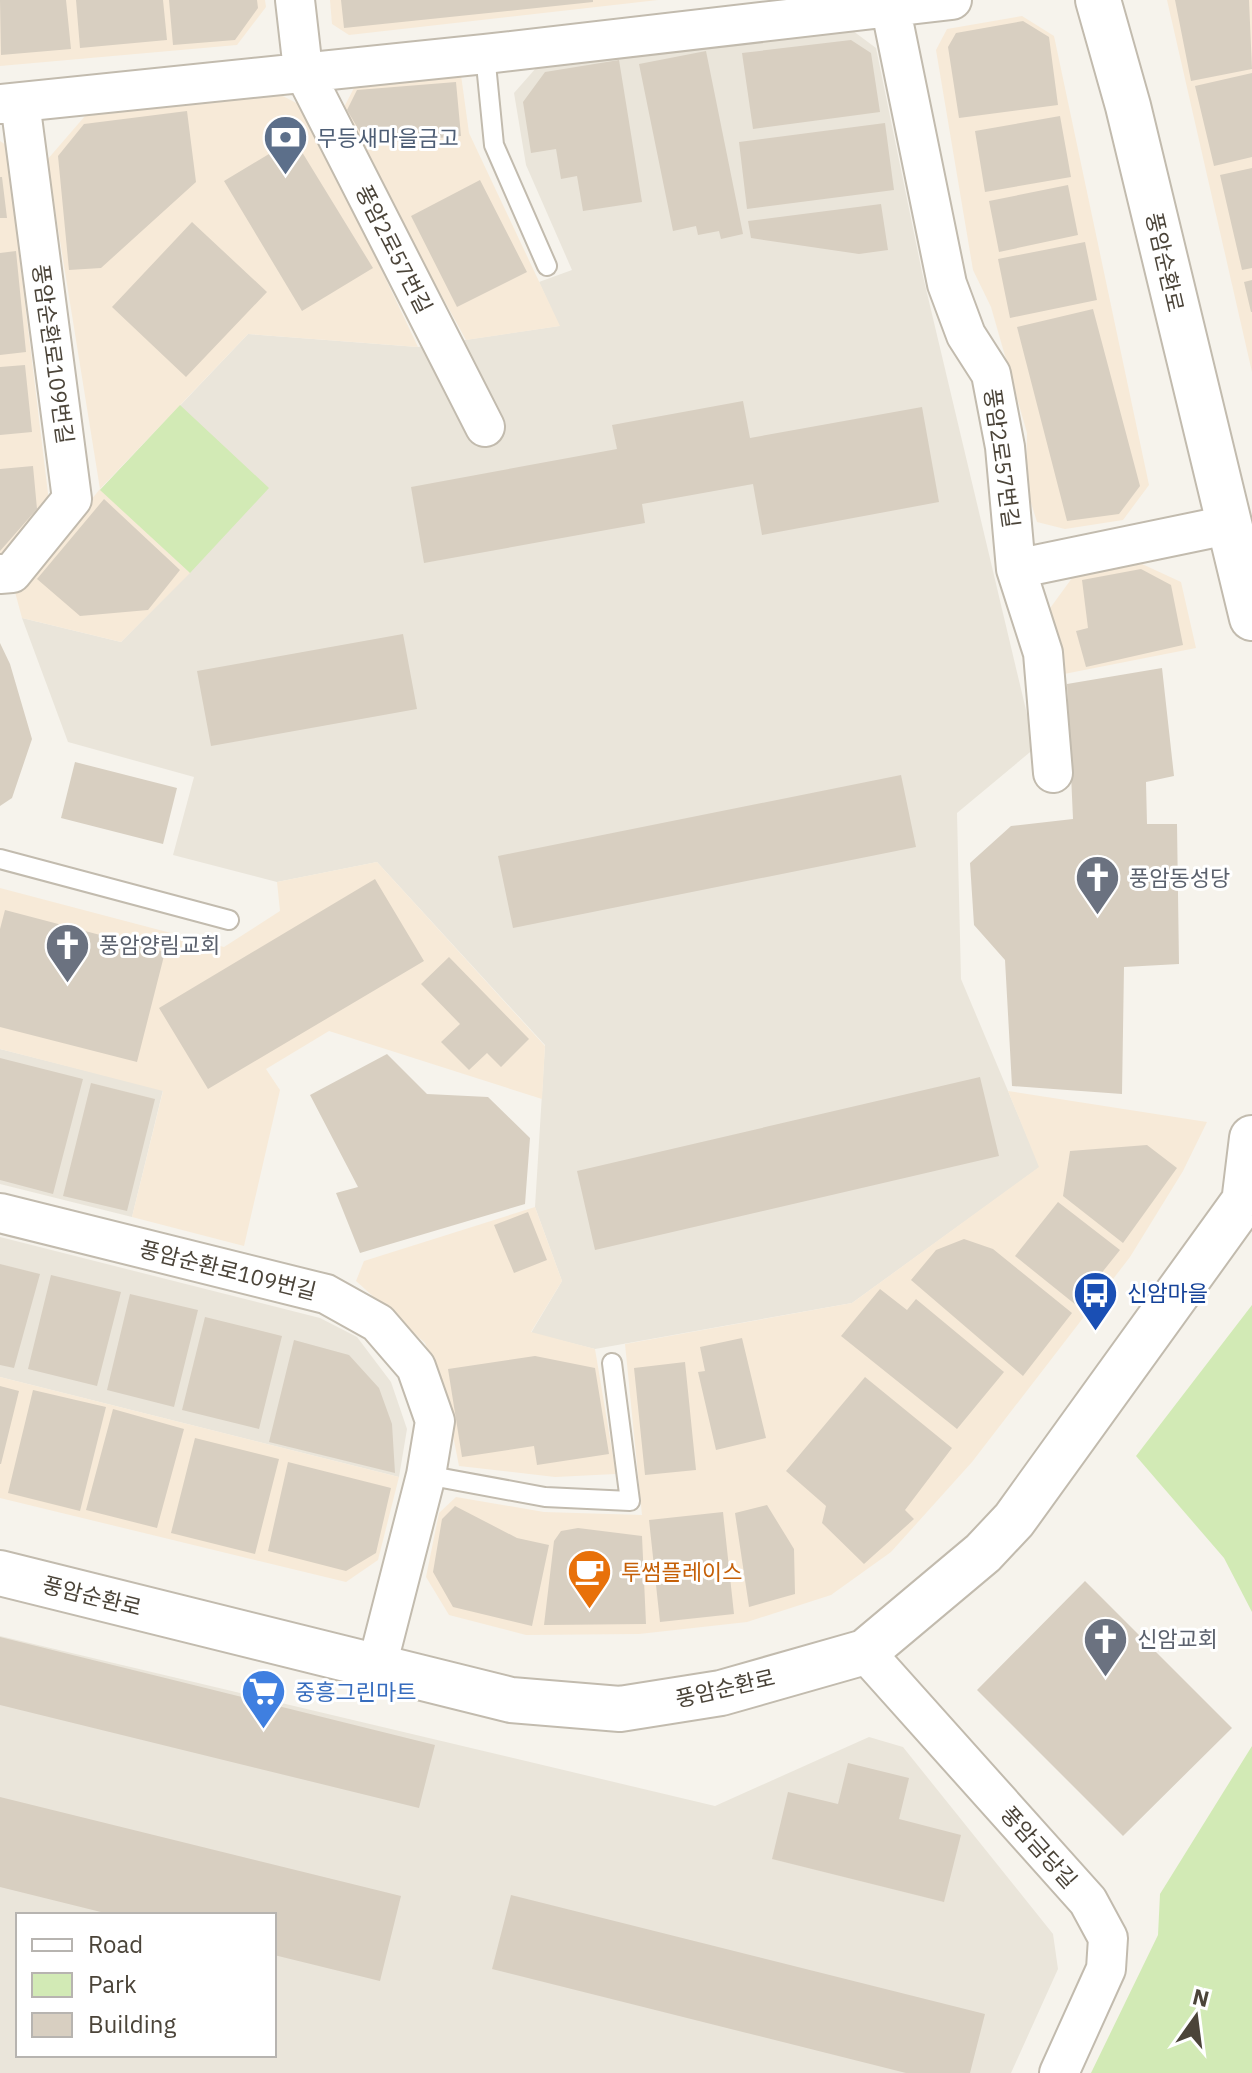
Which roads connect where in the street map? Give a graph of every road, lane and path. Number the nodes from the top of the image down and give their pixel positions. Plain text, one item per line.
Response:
1 (295, 0) edge
2 (952, 0) edge
3 (1098, 0) edge
4 (891, 10) junction
5 (485, 54) junction
6 (303, 70) junction
7 (10, 103) edge
8 (547, 266) dead end
9 (485, 427) dead end
10 (1228, 525) junction
11 (1016, 569) junction
12 (0, 574) edge
13 (1252, 618) edge
14 (1053, 773) dead end
15 (0, 859) edge
16 (229, 920) dead end
17 (1252, 1138) edge
18 (1249, 1193) edge
19 (0, 1213) edge
20 (612, 1363) dead end
21 (426, 1475) junction
22 (0, 1573) edge
23 (865, 1652) junction
24 (377, 1666) junction
25 (1059, 2073) edge

1 - 6 street
2 - 4 street
3 - 10 street, 풍암순환로
4 - 5 street
4 - 11 street, 풍암2로57번길
5 - 6 street
5 - 8 lane
6 - 7 street
6 - 9 street, 풍암2로57번길
7 - 12 street, 풍암순환로109번길
10 - 11 street
10 - 13 street, 풍암순환로
11 - 14 street, 풍암2로57번길
15 - 16 lane
17 - 18 street, 풍암순환로
18 - 23 street, 풍암순환로
19 - 21 street, 풍암순환로109번길
20 - 21 lane
21 - 24 street, 풍암순환로109번길
22 - 24 street, 풍암순환로
23 - 24 street, 풍암순환로
23 - 25 street, 풍암금당길

